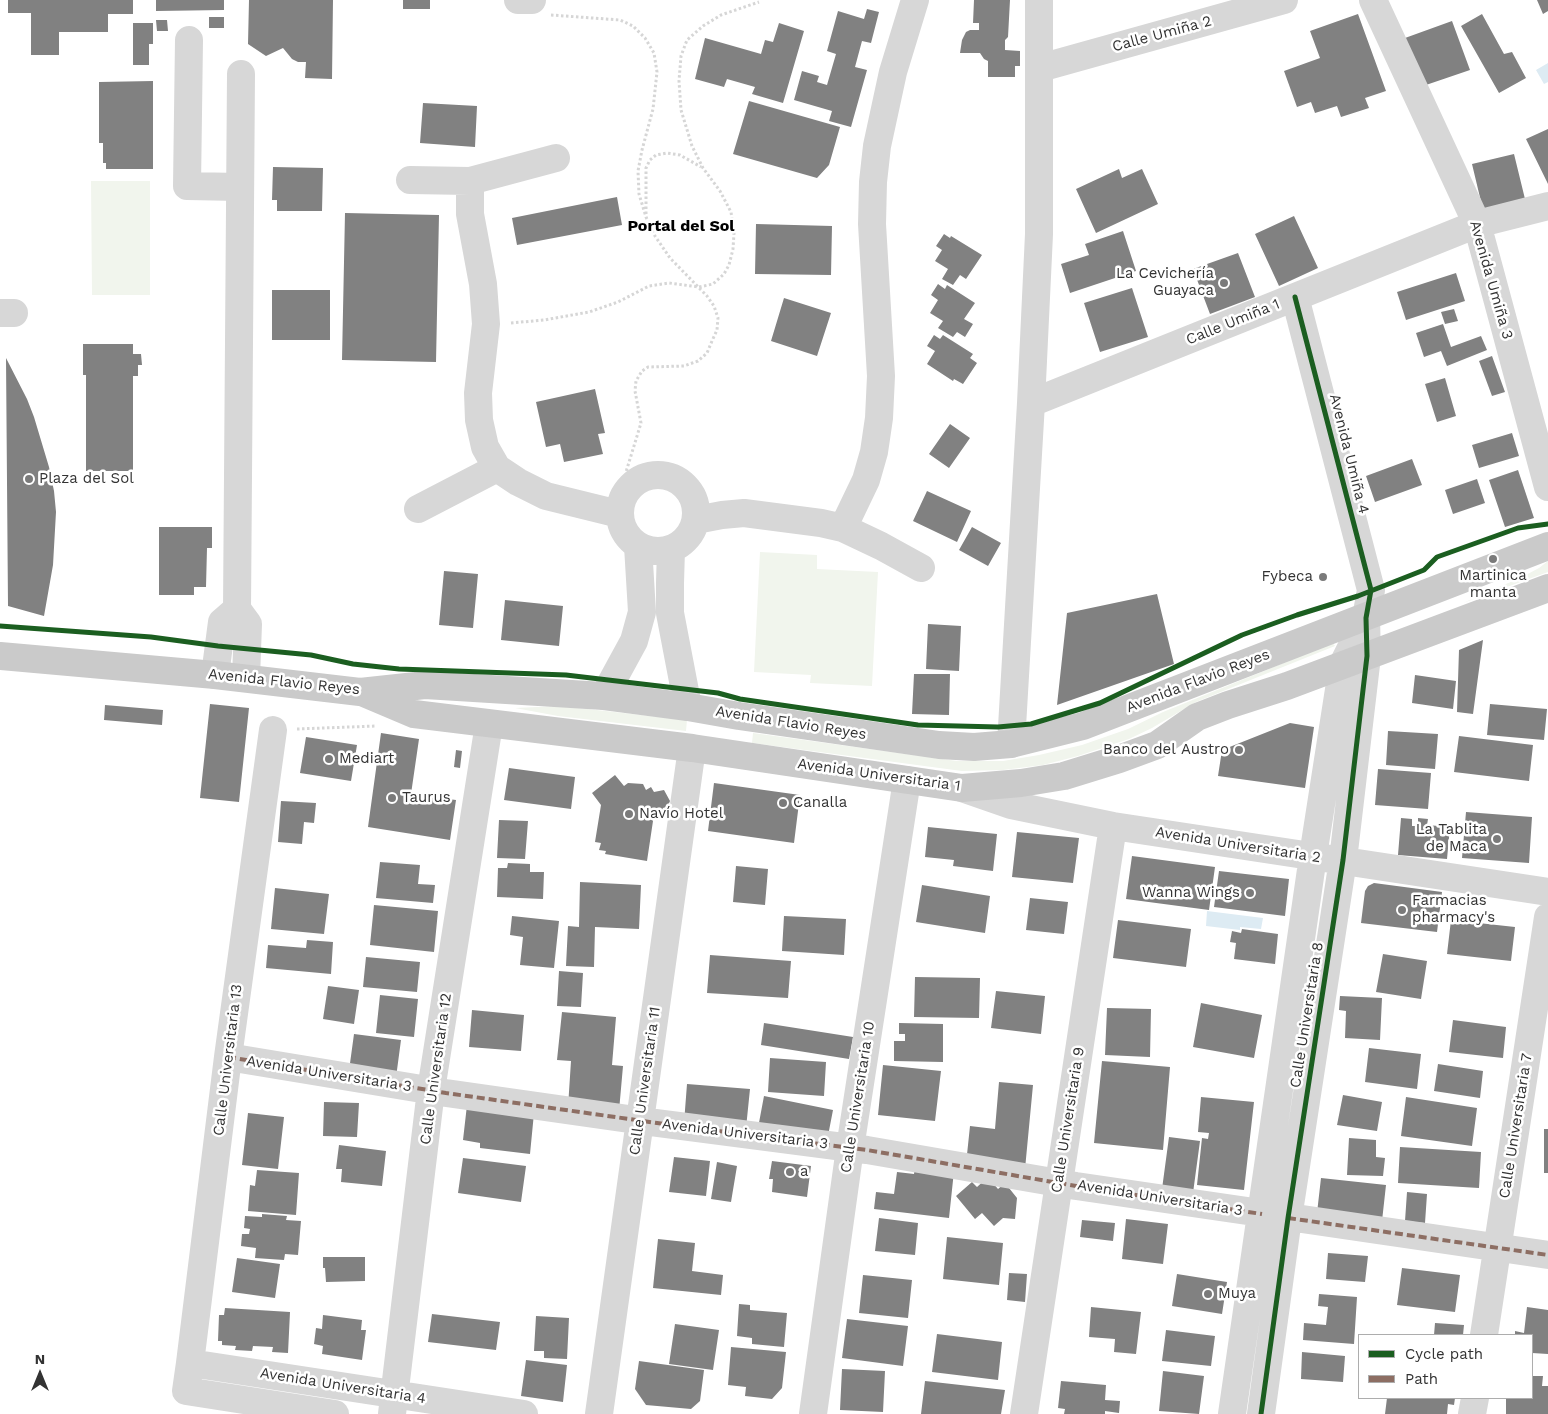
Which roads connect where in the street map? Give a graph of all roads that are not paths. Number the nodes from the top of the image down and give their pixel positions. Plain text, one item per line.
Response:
1 (518, 0) edge
2 (915, 0) edge
3 (1039, 0) edge
4 (1284, 0) edge
5 (1373, 0) edge
6 (539, 8) edge
7 (188, 40) dead end
8 (1040, 68) junction
9 (241, 74) dead end
10 (556, 158) dead end
11 (410, 180) dead end
12 (470, 181) junction
13 (240, 187) junction
14 (1548, 206) edge
15 (1477, 224) junction
16 (1296, 297) junction
17 (1031, 403) junction
18 (497, 468) junction
19 (1548, 487) edge
20 (418, 509) dead end
21 (619, 514) junction
22 (696, 520) junction
23 (843, 528) junction
24 (638, 546) junction
25 (1548, 546) edge
26 (671, 549) junction
27 (921, 568) dead end
28 (1548, 588) edge
29 (237, 609) junction
30 (642, 612) junction
31 (670, 613) junction
32 (1366, 618) junction
33 (0, 656) edge
34 (1355, 660) junction
35 (214, 675) junction
36 (246, 678) junction
37 (360, 692) junction
38 (604, 696) junction
39 (688, 707) junction
40 (489, 724) junction
41 (273, 730) road end
42 (1011, 744) junction
43 (692, 748) junction
44 (907, 780) junction
45 (962, 788) junction
46 (1113, 826) junction
47 (1313, 856) junction
48 (1343, 860) junction
49 (1548, 892) edge
50 (1548, 917) edge
51 (1286, 1042) junction
52 (1315, 1047) junction
53 (228, 1057) junction
54 (432, 1090) junction
55 (640, 1120) junction
56 (850, 1148) junction
57 (1058, 1183) junction
58 (1262, 1214) junction
59 (1288, 1218) junction
60 (1498, 1247) junction
61 (1548, 1255) edge
62 (1484, 1334) edge
63 (190, 1363) junction
64 (186, 1391) joint
65 (1475, 1399) edge
66 (394, 1404) edge
67 (335, 1414) edge
68 (524, 1414) edge
69 (599, 1414) edge
70 (813, 1414) edge
71 (1024, 1414) edge
72 (1232, 1414) edge
73 (1261, 1414) edge
74 (1472, 1414) edge

1 - 6 street
2 - 23 street
3 - 8 street
4 - 8 street, Calle Umiña 2
5 - 15 street, Avenida Umiña 3
7 - 13 street
8 - 17 street
9 - 13 street
10 - 12 street
11 - 12 street
12 - 18 street
13 - 29 street
14 - 15 street, Calle Umiña 1
15 - 16 street, Calle Umiña 1
15 - 19 street, Avenida Umiña 3
16 - 17 street, Calle Umiña 1
16 - 32 street, Avenida Umiña 4
17 - 42 street
18 - 20 street
18 - 21 street
21 - 22 street
21 - 24 street
22 - 23 street
22 - 26 street
23 - 27 street
24 - 26 street
24 - 30 street
25 - 32 main road, Avenida Flavio Reyes
26 - 31 street
28 - 34 main road, Avenida Universitaria 1
29 - 35 street
29 - 36 street
30 - 31 street
30 - 38 street
31 - 39 street
32 - 34 street, Calle Universitaria 8
32 - 42 main road, Avenida Flavio Reyes
33 - 35 main road, Avenida Flavio Reyes
34 - 45 main road, Avenida Universitaria 1
34 - 47 street, Calle Universitaria 8
34 - 48 street, Calle Universitaria 8
35 - 36 main road, Avenida Flavio Reyes
36 - 37 main road, Avenida Flavio Reyes
37 - 38 main road, Avenida Flavio Reyes
37 - 40 main road, Avenida Universitaria 1
38 - 39 main road, Avenida Flavio Reyes
39 - 42 main road, Avenida Flavio Reyes
40 - 43 main road, Avenida Universitaria 1
40 - 54 street, Calle Universitaria 12
41 - 53 street, Calle Universitaria 13
43 - 44 main road, Avenida Universitaria 1
43 - 55 street, Calle Universitaria 11
44 - 45 main road, Avenida Universitaria 1
44 - 56 street, Calle Universitaria 10
45 - 46 street, Avenida Universitaria 2
46 - 47 street, Avenida Universitaria 2
46 - 57 street, Calle Universitaria 9
47 - 48 street, Avenida Universitaria 2
47 - 51 street, Calle Universitaria 8
48 - 49 street, Avenida Universitaria 2
48 - 52 street, Calle Universitaria 8
50 - 60 street, Calle Universitaria 7
51 - 52 street
51 - 58 street, Calle Universitaria 8
52 - 59 street, Calle Universitaria 8
53 - 54 street, Avenida Universitaria 3
53 - 63 street, Calle Universitaria 13
54 - 55 street, Avenida Universitaria 3
54 - 66 street, Calle Universitaria 12
55 - 56 street, Avenida Universitaria 3
55 - 69 street, Calle Universitaria 11
56 - 57 street, Avenida Universitaria 3
56 - 70 street, Calle Universitaria 10
57 - 58 street, Avenida Universitaria 3
57 - 71 street, Calle Universitaria 9
58 - 59 street, Avenida Universitaria 3
58 - 72 street, Calle Universitaria 8
59 - 60 street
59 - 73 street, Calle Universitaria 8
60 - 61 street
60 - 62 street, Calle Universitaria 7
63 - 64 street, Calle Universitaria 13
63 - 66 street, Avenida Universitaria 4
64 - 67 street, Avenida Universitaria 4
65 - 74 street
66 - 68 street, Avenida Universitaria 4

